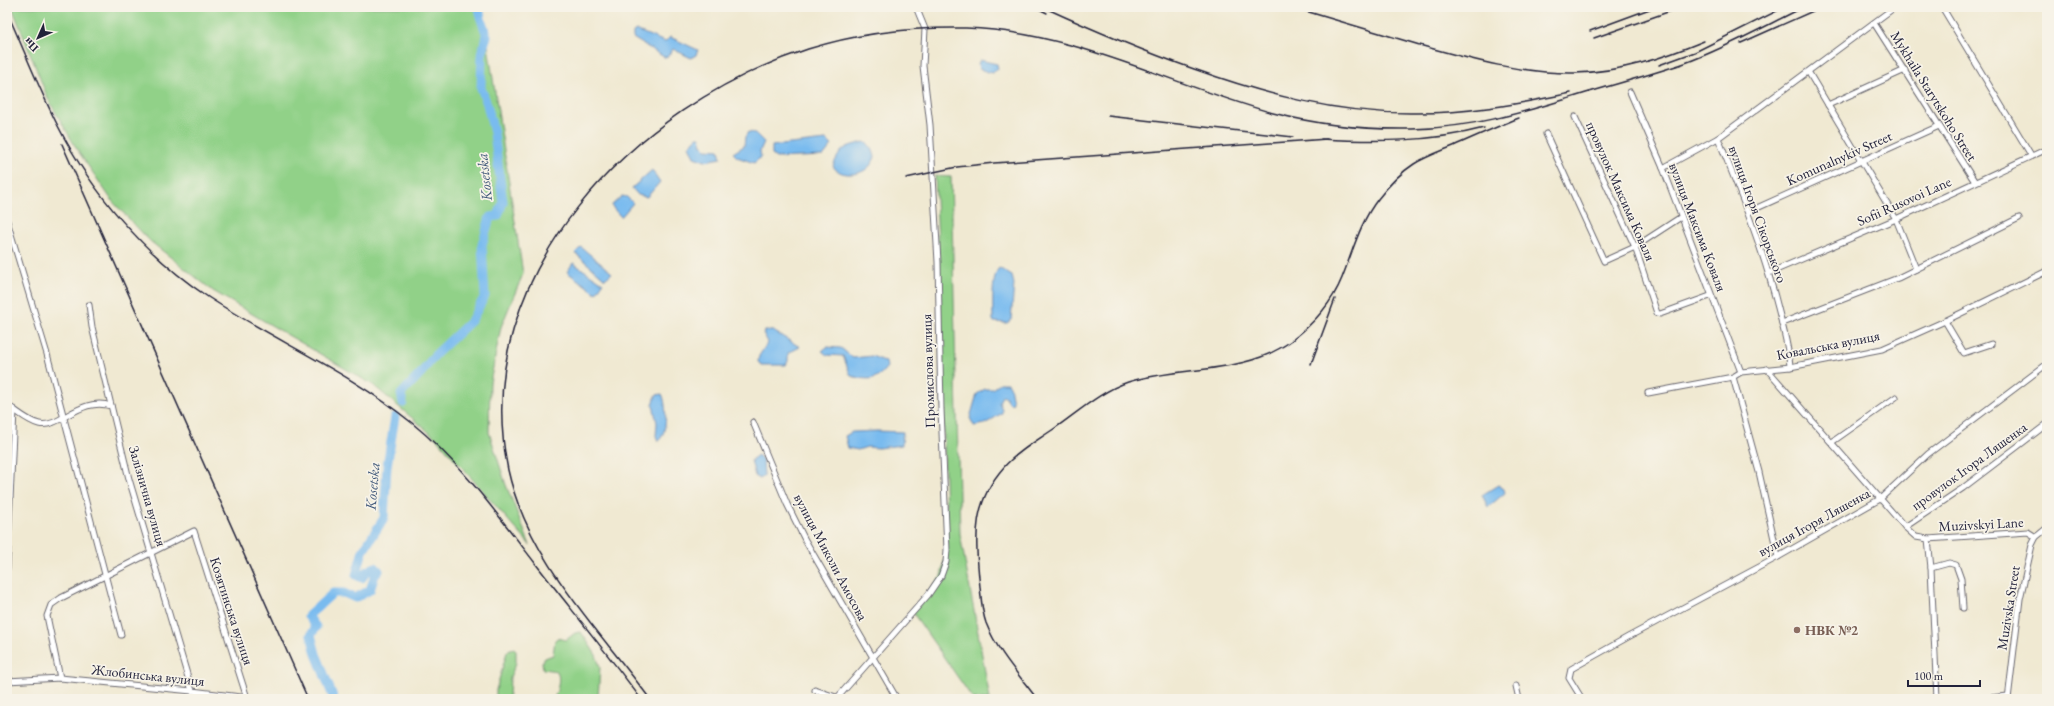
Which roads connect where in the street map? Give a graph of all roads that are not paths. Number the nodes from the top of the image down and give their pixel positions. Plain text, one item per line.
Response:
1 (916, 7) edge
2 (1895, 7) edge
3 (1942, 7) edge
4 (1874, 23) junction
5 (1905, 70) junction
6 (1809, 73) junction
7 (1630, 92) dead end
8 (1828, 105) junction
9 (1575, 117) dead end
10 (1939, 126) junction
11 (1546, 134) dead end
12 (1718, 138) junction
13 (2047, 149) edge
14 (2031, 155) junction
15 (1862, 161) junction
16 (1663, 168) junction
17 (1975, 182) junction
18 (1748, 212) junction
19 (1681, 217) junction
20 (2019, 218) dead end
21 (1896, 219) junction
22 (7, 221) edge
23 (1635, 247) junction
24 (1916, 269) junction
25 (2047, 271) edge
26 (1769, 273) junction
27 (1710, 296) junction
28 (89, 305) dead end
29 (1945, 321) junction
30 (1782, 324) junction
31 (1991, 344) dead end
32 (2047, 364) edge
33 (1790, 367) junction
34 (1767, 369) junction
35 (1740, 372) junction
36 (1733, 377) junction
37 (1648, 393) dead end
38 (1896, 397) dead end
39 (7, 405) edge
40 (111, 406) junction
41 (14, 410) junction
42 (64, 416) junction
43 (753, 422) dead end
44 (2047, 424) edge
45 (1832, 442) junction
46 (1880, 499) junction
47 (1905, 527) junction
48 (2047, 528) edge
49 (2036, 537) junction
50 (1928, 540) junction
51 (151, 552) junction
52 (1778, 557) junction
53 (7, 568) edge
54 (1931, 568) junction
55 (106, 576) junction
56 (1963, 608) dead end
57 (121, 635) dead end
58 (873, 658) junction
59 (60, 678) junction
60 (7, 681) edge
61 (1516, 686) dead end
62 (192, 690) junction
63 (815, 690) dead end
64 (2008, 697) edge
65 (247, 698) junction
66 (839, 698) edge
67 (257, 699) edge
68 (897, 699) edge
69 (1519, 699) edge
70 (1582, 699) edge
71 (1937, 699) edge
72 (1981, 699) edge

1 - 58 street, Промислова вулиця
2 - 4 street
3 - 14 street
4 - 5 street, Mykhaila Starytskoho Street
4 - 6 street
5 - 8 street
5 - 10 street, Mykhaila Starytskoho Street
6 - 8 street
6 - 12 street
7 - 16 street, вулиця Максима Коваля
8 - 15 street
9 - 23 street, провулок Максима Коваля
10 - 15 street, Komunalnykiv Street
10 - 17 street, Mykhaila Starytskoho Street
11 - 23 street
12 - 16 street
12 - 18 street, вулиця Ігоря Сікорського
13 - 14 street, Sofii Rusovoi Lane
14 - 17 street, Sofii Rusovoi Lane
15 - 18 street, Komunalnykiv Street
15 - 21 street
16 - 19 street, вулиця Максима Коваля
17 - 21 street, Sofii Rusovoi Lane
18 - 26 street, вулиця Ігоря Сікорського
19 - 23 street
19 - 27 street, вулиця Максима Коваля
20 - 24 street
21 - 24 street
21 - 26 street, Sofii Rusovoi Lane
22 - 42 street
23 - 27 street, провулок Максима Коваля
24 - 30 street
25 - 29 street, Ковальська вулиця
26 - 30 street, вулиця Ігоря Сікорського
27 - 35 street, вулиця Максима Коваля
28 - 40 street, Залізнична вулиця
29 - 31 street
29 - 33 street, Ковальська вулиця
30 - 33 street, вулиця Ігоря Сікорського
32 - 46 street, вулиця Ігоря Ляшенка
33 - 34 street, Ковальська вулиця
34 - 35 street, Ковальська вулиця
34 - 45 street
35 - 36 street, Ковальська вулиця
36 - 37 street, Ковальська вулиця
36 - 52 street
38 - 45 street
39 - 41 street
40 - 42 street
40 - 51 street, Залізнична вулиця
41 - 42 street
41 - 53 street
42 - 55 street
43 - 58 street, вулиця Миколи Амосова
44 - 47 street, провулок Ігора Ляшенка
45 - 46 street
46 - 47 street
46 - 52 street, вулиця Ігоря Ляшенка
47 - 50 street
48 - 49 street
49 - 50 street, Muzivskyi Lane
49 - 64 street, Muzivska Street
50 - 54 street
51 - 55 street
51 - 62 street, Залізнична вулиця
51 - 65 street, Козятинська вулиця
52 - 70 street, вулиця Ігоря Ляшенка
54 - 56 street
54 - 71 street
55 - 57 street
55 - 59 street
58 - 66 street, Промислова вулиця
58 - 68 street, вулиця Миколи Амосова
59 - 60 street, Жлобинська вулиця
59 - 62 street, Жлобинська вулиця
61 - 69 street
62 - 65 street, Жлобинська вулиця
63 - 66 street
64 - 72 street
65 - 67 street, Жлобинська вулиця

